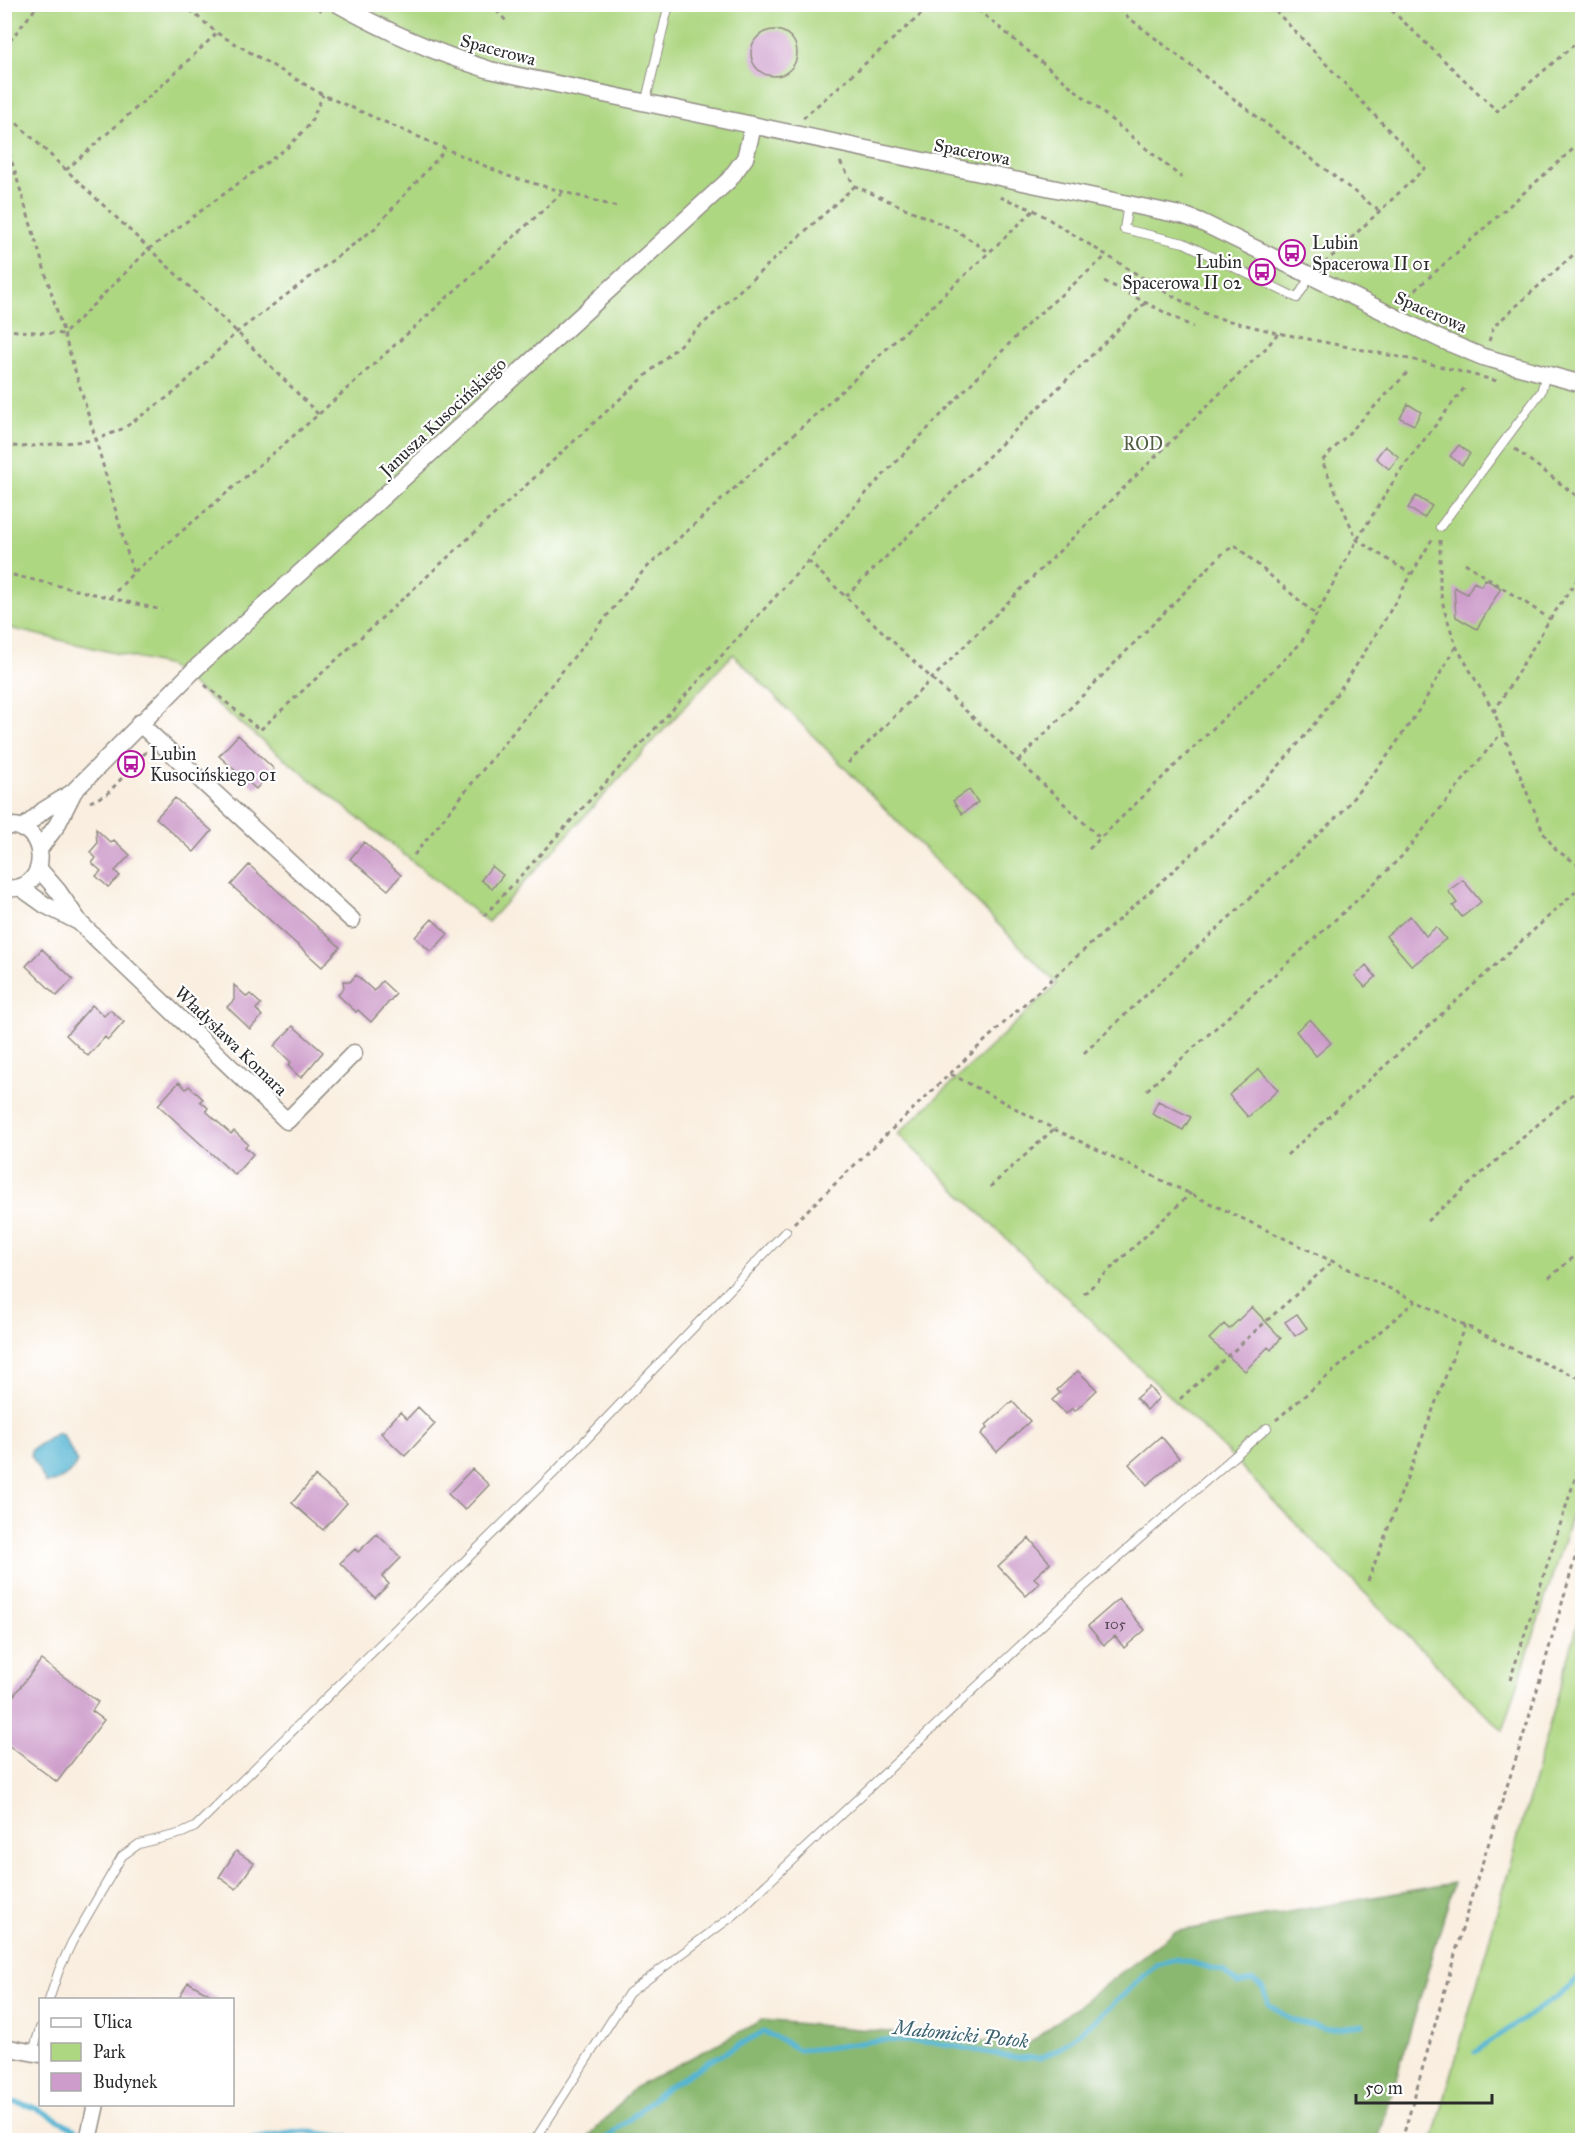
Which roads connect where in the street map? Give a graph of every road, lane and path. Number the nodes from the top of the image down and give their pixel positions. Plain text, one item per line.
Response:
1 (39, 4) edge
2 (183, 4) edge
3 (338, 4) edge
4 (490, 4) edge
5 (669, 4) edge
6 (933, 4) edge
7 (971, 4) edge
8 (1111, 4) edge
9 (1269, 4) edge
10 (1385, 4) edge
11 (1573, 4) edge
12 (1582, 15) edge
13 (508, 22) dead end
14 (218, 33) junction
15 (1582, 38) edge
16 (4, 48) edge
17 (323, 95) junction
18 (645, 104) junction
19 (4, 111) edge
20 (753, 127) junction
21 (791, 134) junction
22 (4, 136) edge
23 (1582, 141) edge
24 (445, 150) junction
25 (842, 154) junction
26 (851, 165) dead end
27 (66, 170) junction
28 (1182, 178) dead end
29 (855, 186) junction
30 (562, 193) junction
31 (996, 196) dead end
32 (1128, 204) junction
33 (617, 207) dead end
34 (1034, 210) junction
35 (1378, 210) junction
36 (1582, 247) edge
37 (149, 249) junction
38 (989, 252) junction
39 (1106, 256) junction
40 (1311, 277) junction
41 (1104, 281) dead end
42 (1145, 303) junction
43 (1400, 320) junction
44 (1193, 327) dead end
45 (4, 330) edge
46 (237, 332) junction
47 (1278, 333) junction
48 (64, 334) junction
49 (1483, 357) junction
50 (1407, 373) dead end
51 (1546, 374) junction
52 (1497, 381) dead end
53 (1582, 384) edge
54 (1465, 387) dead end
55 (319, 414) junction
56 (96, 440) junction
57 (1503, 440) junction
58 (4, 445) edge
59 (1582, 500) edge
60 (1440, 527) junction
61 (1357, 540) junction
62 (808, 561) junction
63 (1465, 563) dead end
64 (4, 573) edge
65 (133, 573) junction
66 (1582, 573) edge
67 (1411, 574) junction
68 (846, 596) junction
69 (110, 598) junction
70 (162, 610) dead end
71 (1316, 614) junction
72 (1550, 619) junction
73 (1456, 646) junction
74 (932, 677) junction
75 (205, 685) dead end
76 (1494, 711) junction
77 (139, 723) junction
78 (1502, 732) junction
79 (156, 740) junction
80 (1018, 761) junction
81 (848, 763) dead end
82 (73, 792) junction
83 (84, 807) dead end
84 (4, 827) edge
85 (22, 828) junction
86 (1100, 838) junction
87 (40, 848) junction
88 (1089, 849) dead end
89 (414, 855) dead end
90 (1582, 867) edge
91 (39, 869) junction
92 (1582, 886) edge
93 (12, 888) edge
94 (483, 916) dead end
95 (352, 920) dead end
96 (80, 923) junction
97 (354, 1053) dead end
98 (1084, 1053) dead end
99 (951, 1074) junction
100 (1582, 1086) edge
101 (1147, 1090) dead end
102 (1054, 1129) junction
103 (1287, 1155) dead end
104 (990, 1187) dead end
105 (1191, 1193) junction
106 (1427, 1221) dead end
107 (786, 1231) joint
108 (1582, 1250) edge
109 (1333, 1261) junction
110 (1549, 1278) dead end
111 (1084, 1294) dead end
112 (1416, 1301) junction
113 (1466, 1325) junction
114 (1582, 1379) edge
115 (1180, 1399) dead end
116 (1267, 1428) joint
117 (1582, 1457) edge
118 (1582, 1534) edge
119 (1368, 1581) dead end
120 (1510, 1680) dead end
121 (50, 1998) edge
122 (39, 2036) edge
123 (4, 2047) edge
124 (37, 2053) edge
125 (96, 2106) edge
126 (88, 2140) edge
127 (536, 2140) edge
128 (1402, 2140) edge

1 - 16 path
2 - 14 path
3 - 18 street, Spacerowa
4 - 13 path
5 - 18 lane
6 - 21 path
7 - 28 path
8 - 35 path
9 - 35 path
10 - 15 path
11 - 12 path
14 - 17 path
14 - 27 path
17 - 24 path
17 - 37 path
18 - 20 street, Spacerowa
19 - 27 path
20 - 21 street, Spacerowa
20 - 77 street, Janusza Kusocińskiego
21 - 25 street, Spacerowa
22 - 48 path
23 - 43 path
24 - 30 path
24 - 46 path
25 - 26 path
25 - 29 path
25 - 32 street, Spacerowa
27 - 37 path
29 - 38 path
29 - 75 path
30 - 33 path
30 - 55 path
31 - 34 path
32 - 40 street, Spacerowa
32 - 40 lane
34 - 38 path
34 - 39 path
35 - 40 path
36 - 49 path
37 - 46 path
37 - 48 path
38 - 89 path
39 - 47 path
39 - 62 path
40 - 43 street, Spacerowa
41 - 42 path
42 - 44 path
42 - 68 path
43 - 49 street, Spacerowa
45 - 48 path
46 - 55 path
46 - 56 path
47 - 52 path
47 - 74 path
48 - 56 path
49 - 51 street, Spacerowa
50 - 61 path
51 - 53 street, Spacerowa
51 - 57 lane
54 - 61 path
55 - 65 path
56 - 58 path
56 - 65 path
57 - 59 path
57 - 60 lane
60 - 67 path
60 - 73 path
61 - 67 path
61 - 71 path
62 - 68 path
62 - 94 path
63 - 72 path
64 - 69 path
65 - 69 path
66 - 72 path
67 - 99 path
68 - 74 path
69 - 70 path
71 - 80 path
71 - 86 path
72 - 76 path
73 - 76 path
73 - 98 path
74 - 80 path
74 - 81 path
76 - 78 path
77 - 79 street
77 - 82 street, Janusza Kusocińskiego
78 - 90 path
78 - 101 path
79 - 83 path
79 - 95 street
80 - 86 path
82 - 85 street
82 - 87 street
84 - 85 street
85 - 87 street
86 - 88 path
87 - 91 street
91 - 93 street
91 - 96 street
92 - 103 path
93 - 96 street
96 - 97 street, Władysława Komara
99 - 102 path
99 - 107 path
100 - 106 path
102 - 104 path
102 - 105 path
105 - 109 path
105 - 111 path
107 - 121 lane
108 - 110 path
109 - 112 path
109 - 115 path
112 - 113 path
112 - 116 path
113 - 114 path
113 - 119 path
116 - 127 lane
117 - 120 path
118 - 128 path
122 - 124 lane
123 - 124 street
125 - 126 street

